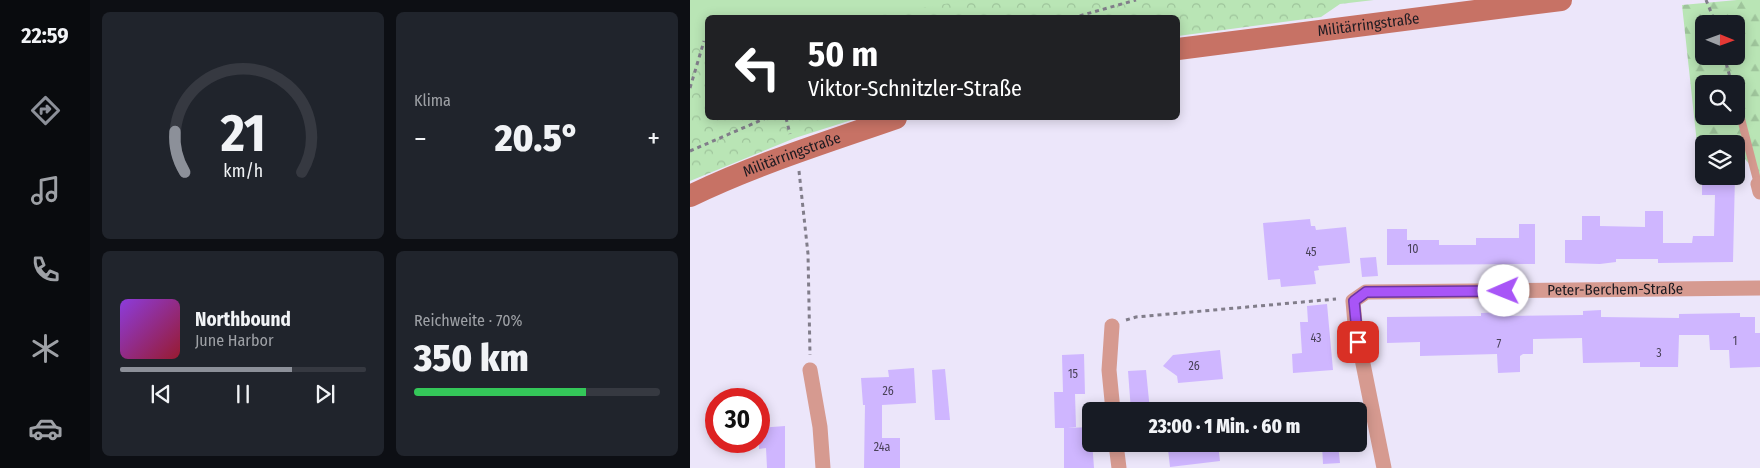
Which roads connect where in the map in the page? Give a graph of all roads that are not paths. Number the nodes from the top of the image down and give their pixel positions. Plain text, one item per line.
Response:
1 (1561, 0) edge
2 (1180, 49) edge
3 (890, 120) edge
4 (1743, 125) edge
5 (1759, 188) edge
6 (690, 196) edge
7 (1760, 288) edge
8 (1112, 326) road end
9 (810, 370) road end
10 (1112, 402) edge
11 (1117, 452) edge
12 (823, 468) edge
13 (1118, 468) edge
14 (1384, 468) edge

1 - 2 main road, Militärringstraße
3 - 6 main road, Militärringstraße
4 - 5 lane
7 - 14 street, Peter-Berchem-Straße
8 - 10 street
9 - 12 street
11 - 13 street

